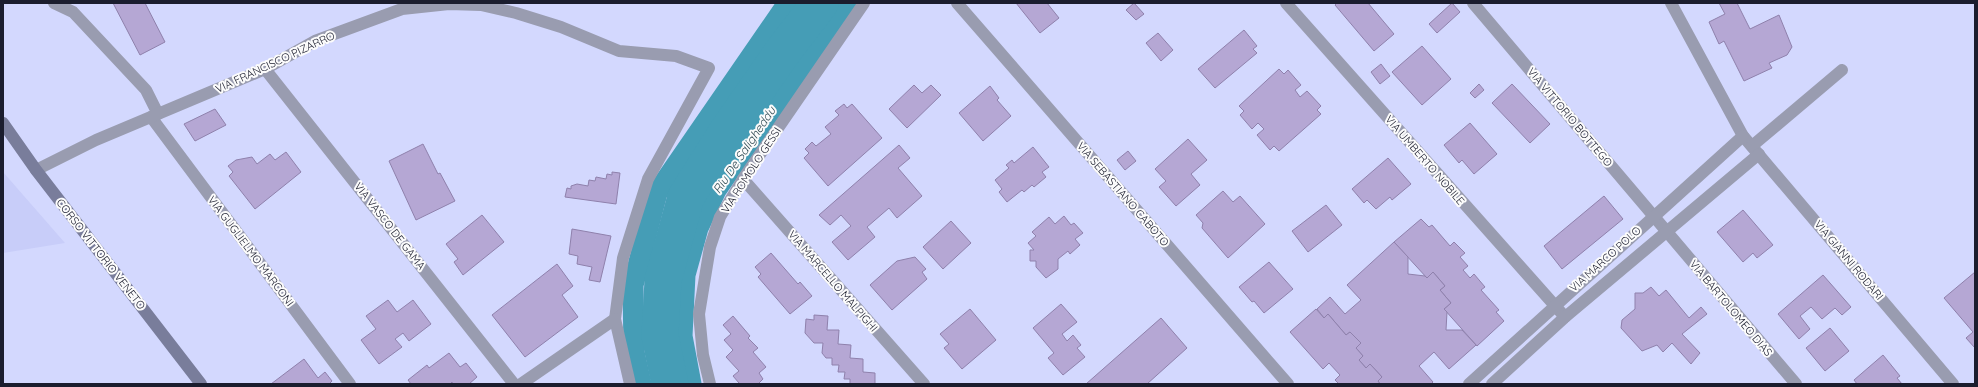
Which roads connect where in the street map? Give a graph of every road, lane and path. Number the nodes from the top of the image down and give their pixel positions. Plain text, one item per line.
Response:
1 (54, 3) edge
2 (450, 3) edge
3 (864, 3) edge
4 (957, 3) edge
5 (1286, 3) edge
6 (1473, 3) edge
7 (1671, 3) edge
8 (265, 68) junction
9 (1842, 70) dead end
10 (154, 116) junction
11 (3, 123) edge
12 (1743, 136) junction
13 (1756, 150) junction
14 (36, 170) junction
15 (743, 179) junction
16 (1654, 216) junction
17 (1667, 232) junction
18 (1554, 306) junction
19 (1565, 317) junction
20 (615, 318) junction
21 (201, 384) edge
22 (350, 384) edge
23 (514, 384) edge
24 (521, 384) edge
25 (630, 384) edge
26 (710, 384) edge
27 (924, 384) edge
28 (1288, 384) edge
29 (1468, 384) edge
30 (1492, 384) edge
31 (1796, 384) edge
32 (1953, 384) edge

1 - 10 street, VIA GUGLIELMO MARCONI
2 - 8 street, VIA FRANCISCO PIZARRO
2 - 20 street, VIA FRANCISCO PIZARRO
3 - 15 street, VIA ROMOLO GESSI
4 - 28 street, VIA SEBASTIANO CABOTO
5 - 18 street, VIA UMBERTO NOBILE
6 - 16 street, VIA VITTORIO BOTTEGO
7 - 12 street, VIA GIANNI RODARI
8 - 10 street, VIA FRANCISCO PIZARRO
8 - 23 street, VIA VASCO DE GAMA
9 - 13 street, VIA MARCO POLO
10 - 14 street, VIA FRANCISCO PIZARRO
10 - 22 street, VIA GUGLIELMO MARCONI
11 - 14 main road, CORSO VITTORIO VENETO
12 - 13 street, VIA GIANNI RODARI
12 - 16 street, VIA MARCO POLO
13 - 17 street, VIA MARCO POLO
13 - 32 street, VIA GIANNI RODARI
14 - 21 main road, CORSO VITTORIO VENETO
15 - 26 street, VIA ROMOLO GESSI
15 - 27 street, VIA MARCELLO MALPIGHI
16 - 17 street, VIA VITTORIO BOTTEGO
16 - 18 street, VIA MARCO POLO
17 - 19 street, VIA MARCO POLO
17 - 31 street, VIA BARTOLOMEO DIAS
18 - 19 street, VIA UMBERTO NOBILE
18 - 29 street, VIA MARCO POLO
19 - 30 street, VIA MARCO POLO
20 - 24 street
20 - 25 street

